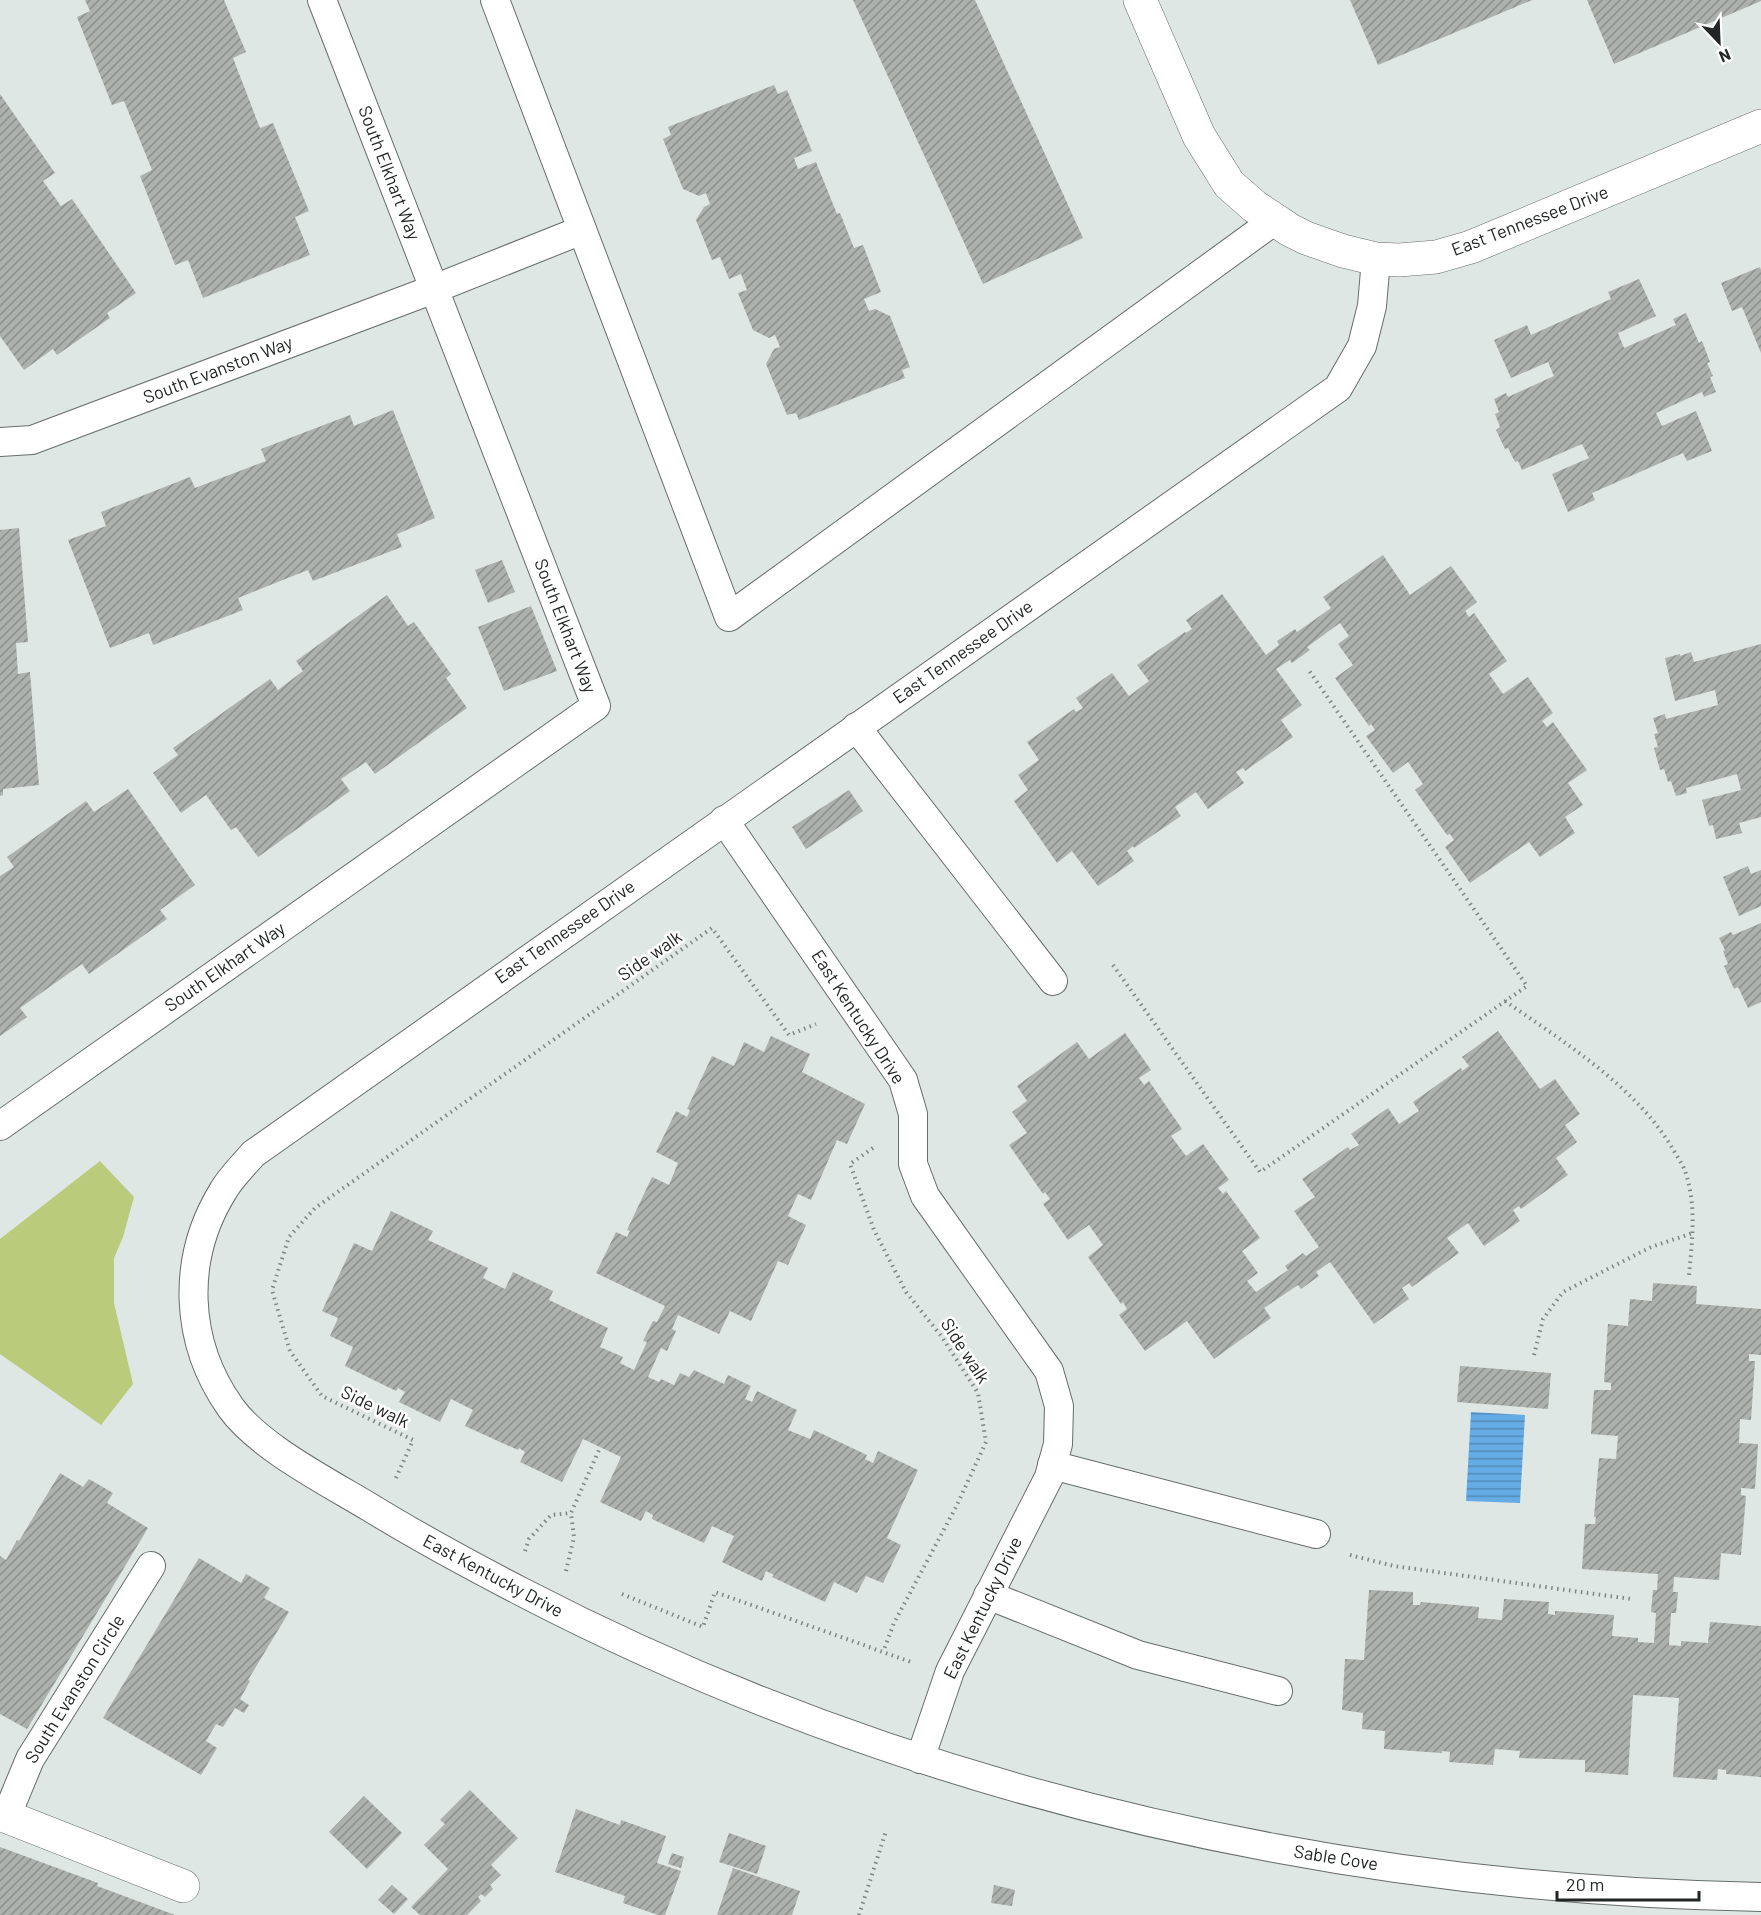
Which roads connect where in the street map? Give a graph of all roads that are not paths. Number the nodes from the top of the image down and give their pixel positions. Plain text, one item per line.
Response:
1 (322, 0) edge
2 (495, 0) edge
3 (1140, 0) edge
4 (1761, 126) edge
5 (1275, 219) junction
6 (582, 230) junction
7 (1377, 259) junction
8 (434, 289) junction
9 (0, 442) edge
10 (856, 727) junction
11 (724, 820) junction
12 (1053, 981) dead end
13 (0, 1126) edge
14 (193, 1275) joint
15 (1052, 1465) junction
16 (1316, 1534) dead end
17 (151, 1566) dead end
18 (988, 1595) junction
19 (1278, 1691) dead end
20 (920, 1759) junction
21 (3, 1815) edge
22 (183, 1886) dead end
23 (1761, 1897) edge

1 - 8 lane, South Elkhart Way
2 - 6 lane
3 - 5 street
4 - 7 street, East Tennessee Drive
5 - 6 lane
5 - 7 street
6 - 8 lane, South Evanston Way
7 - 10 lane, East Tennessee Drive
8 - 9 lane, South Evanston Way
8 - 13 lane, South Elkhart Way
10 - 11 lane, East Tennessee Drive
10 - 12 lane
11 - 14 lane, East Tennessee Drive
11 - 15 lane, East Kentucky Drive
14 - 20 lane, East Kentucky Drive
15 - 16 lane
15 - 18 lane, East Kentucky Drive
17 - 21 lane, South Evanston Circle
18 - 19 lane
18 - 20 lane, East Kentucky Drive
20 - 23 lane, Sable Cove
21 - 22 street, South Evanston Circle

